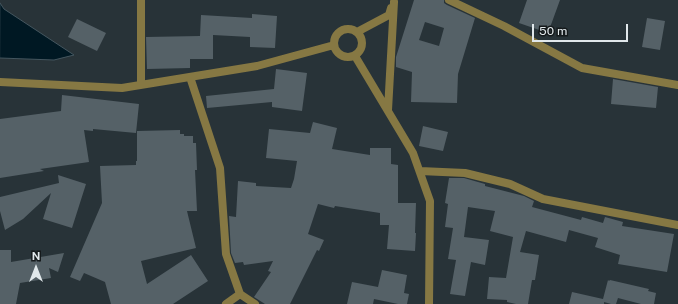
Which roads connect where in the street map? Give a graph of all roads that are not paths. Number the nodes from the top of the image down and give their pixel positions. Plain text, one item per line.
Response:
1 (141, 0) edge
2 (449, 0) edge
3 (394, 1) edge
4 (358, 32) junction
5 (334, 45) junction
6 (356, 56) junction
7 (190, 77) junction
8 (0, 82) edge
9 (678, 84) edge
10 (141, 85) junction
11 (388, 110) junction
12 (420, 171) junction
13 (678, 225) edge
14 (240, 294) junction
15 (226, 304) edge
16 (255, 304) edge
17 (430, 304) edge

1 - 10 street
2 - 9 street
3 - 4 street
3 - 11 street
4 - 5 street
4 - 6 street
5 - 6 street
5 - 7 street
6 - 11 street
7 - 10 street
7 - 14 street
8 - 10 street
11 - 12 street
12 - 13 street
12 - 17 street
14 - 15 street
14 - 16 street

